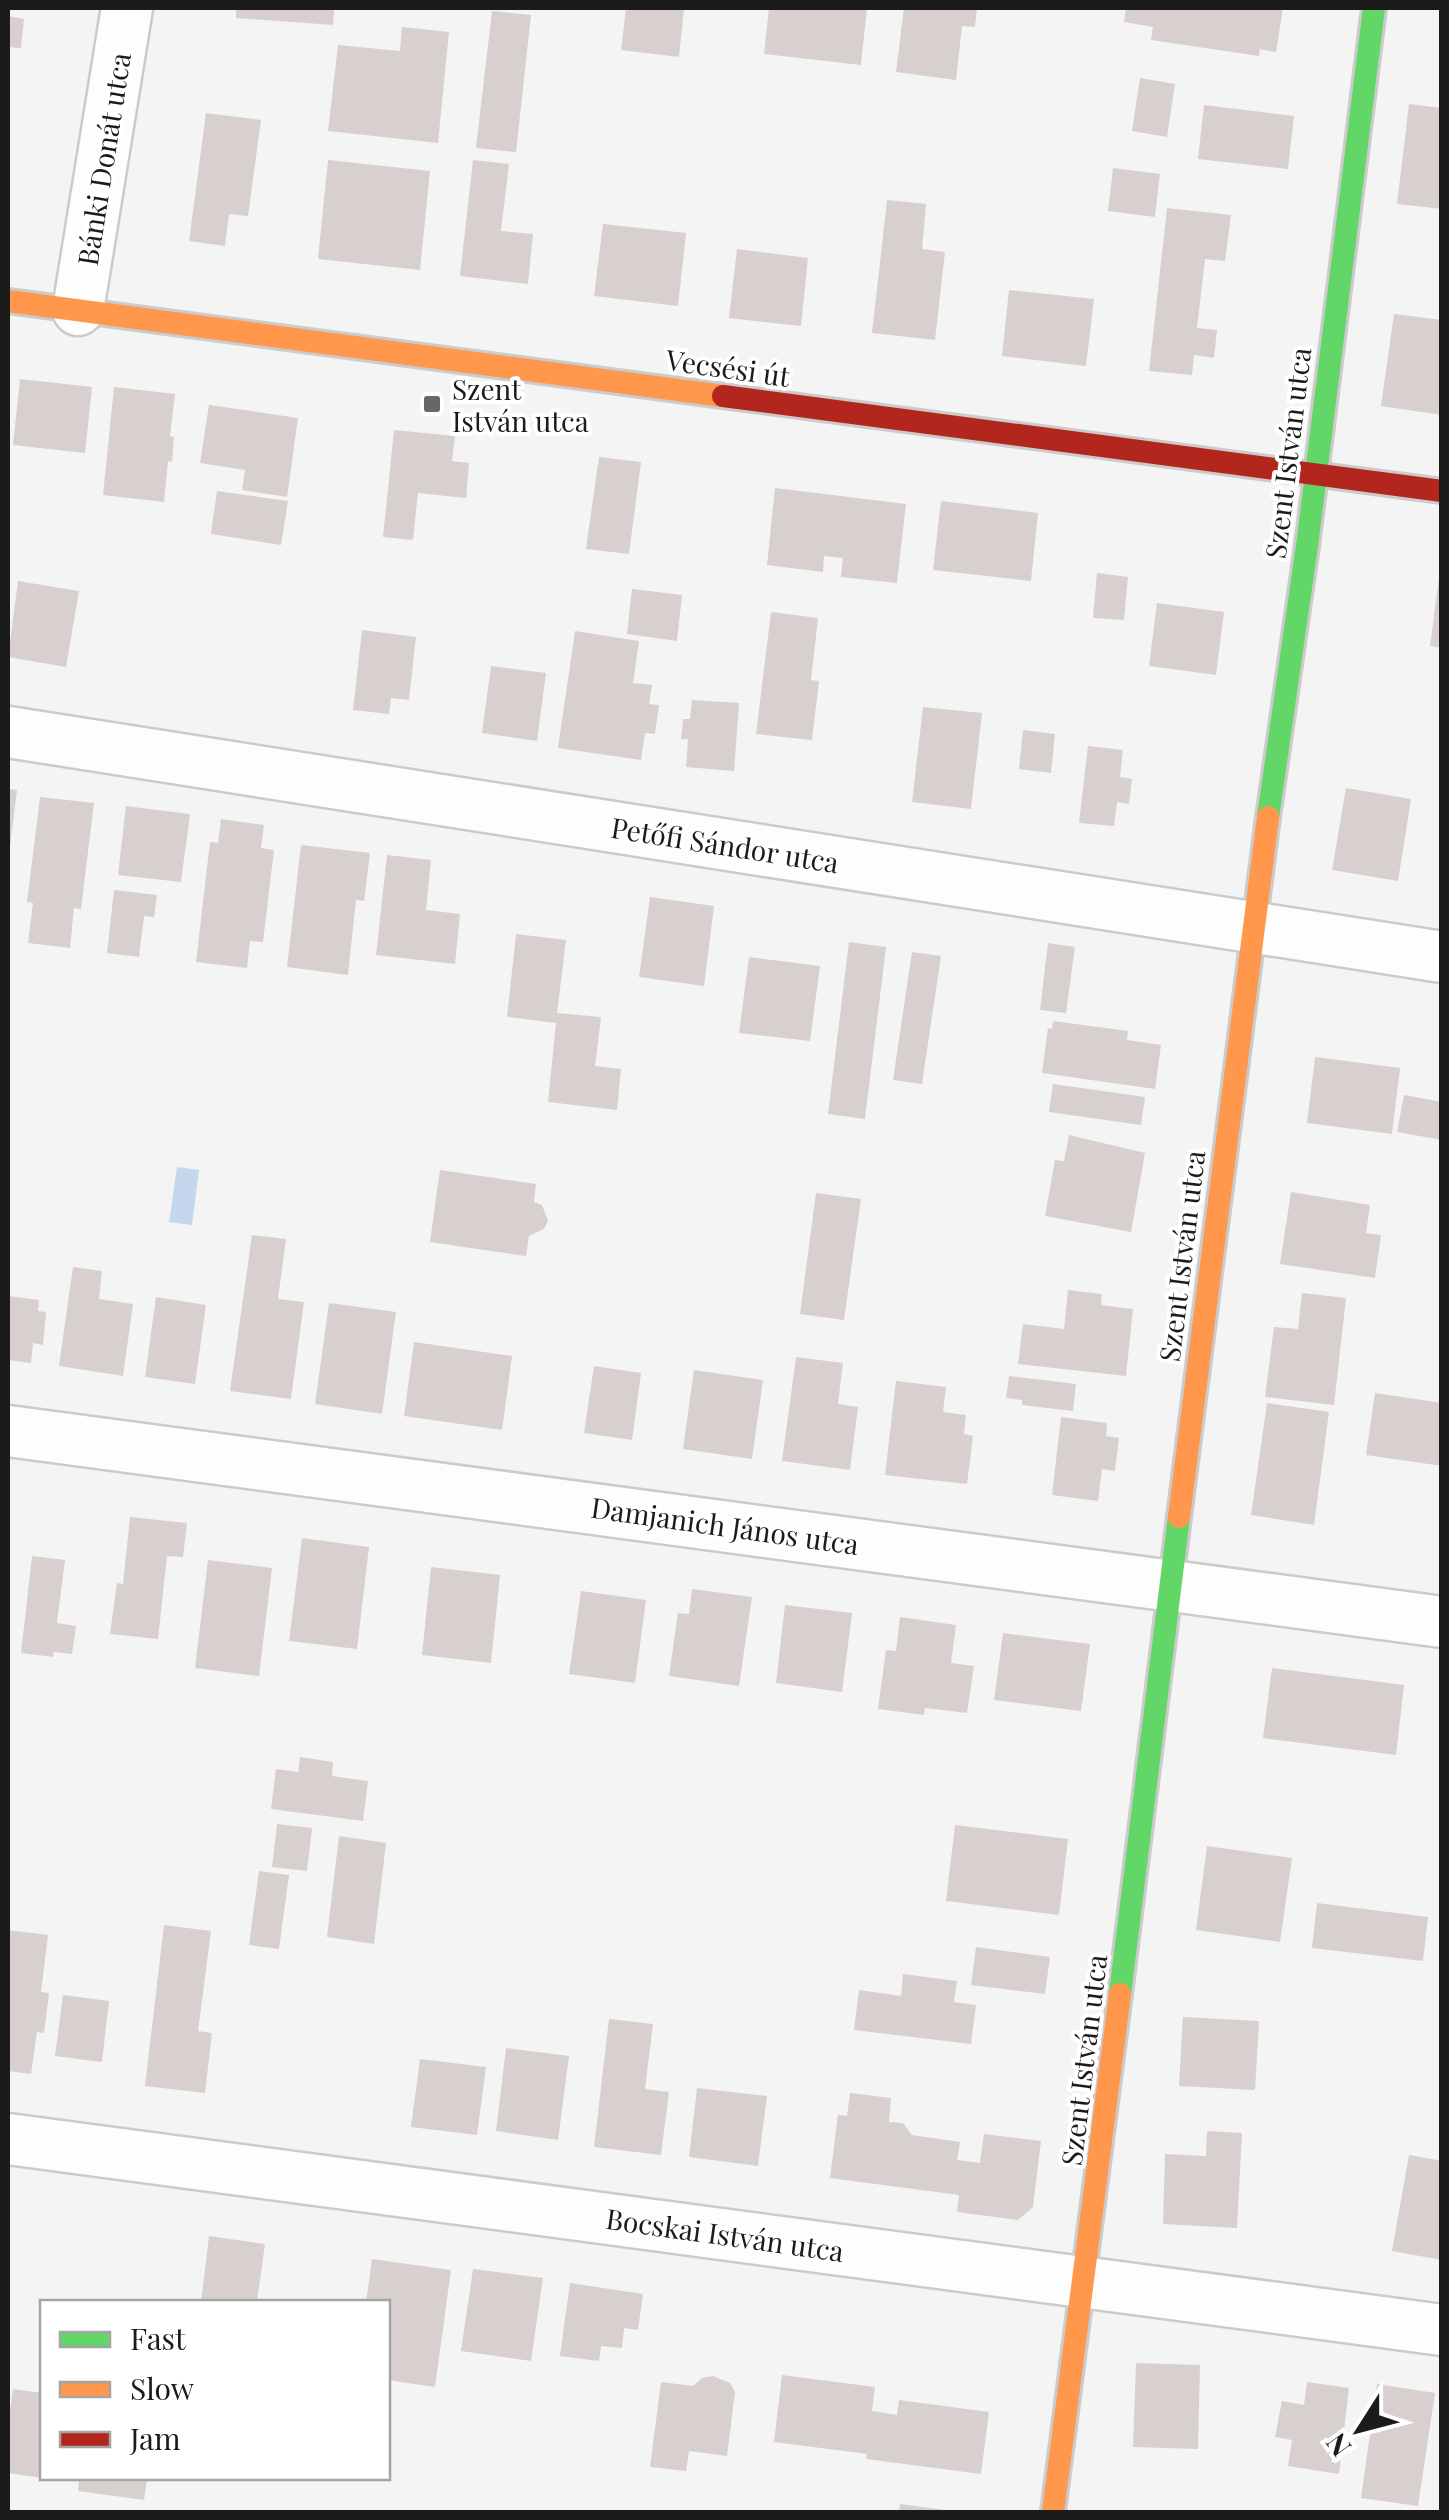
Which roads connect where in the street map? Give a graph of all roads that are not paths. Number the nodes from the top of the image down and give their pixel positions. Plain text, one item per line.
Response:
1 (127, 8) edge
2 (1374, 8) edge
3 (8, 301) edge
4 (78, 310) junction
5 (1314, 475) junction
6 (1442, 491) edge
7 (8, 732) edge
8 (1252, 926) junction
9 (1442, 957) edge
10 (8, 1431) edge
11 (1171, 1584) junction
12 (1442, 1622) edge
13 (8, 2138) edge
14 (1086, 2282) junction
15 (1442, 2330) edge
16 (1054, 2512) edge

1 - 4 street, Bánki Donát utca
2 - 5 street, Szent István utca
3 - 4 street, Vecsési út
4 - 5 street, Vecsési út
5 - 6 street, Vecsési út
5 - 8 street, Szent István utca
7 - 8 street, Petőfi Sándor utca
8 - 9 street, Petőfi Sándor utca
8 - 11 street, Szent István utca
10 - 11 street, Damjanich János utca
11 - 12 street, Damjanich János utca
11 - 14 street, Szent István utca
13 - 14 street, Bocskai István utca
14 - 15 street, Bocskai István utca
14 - 16 street, Szent István utca

